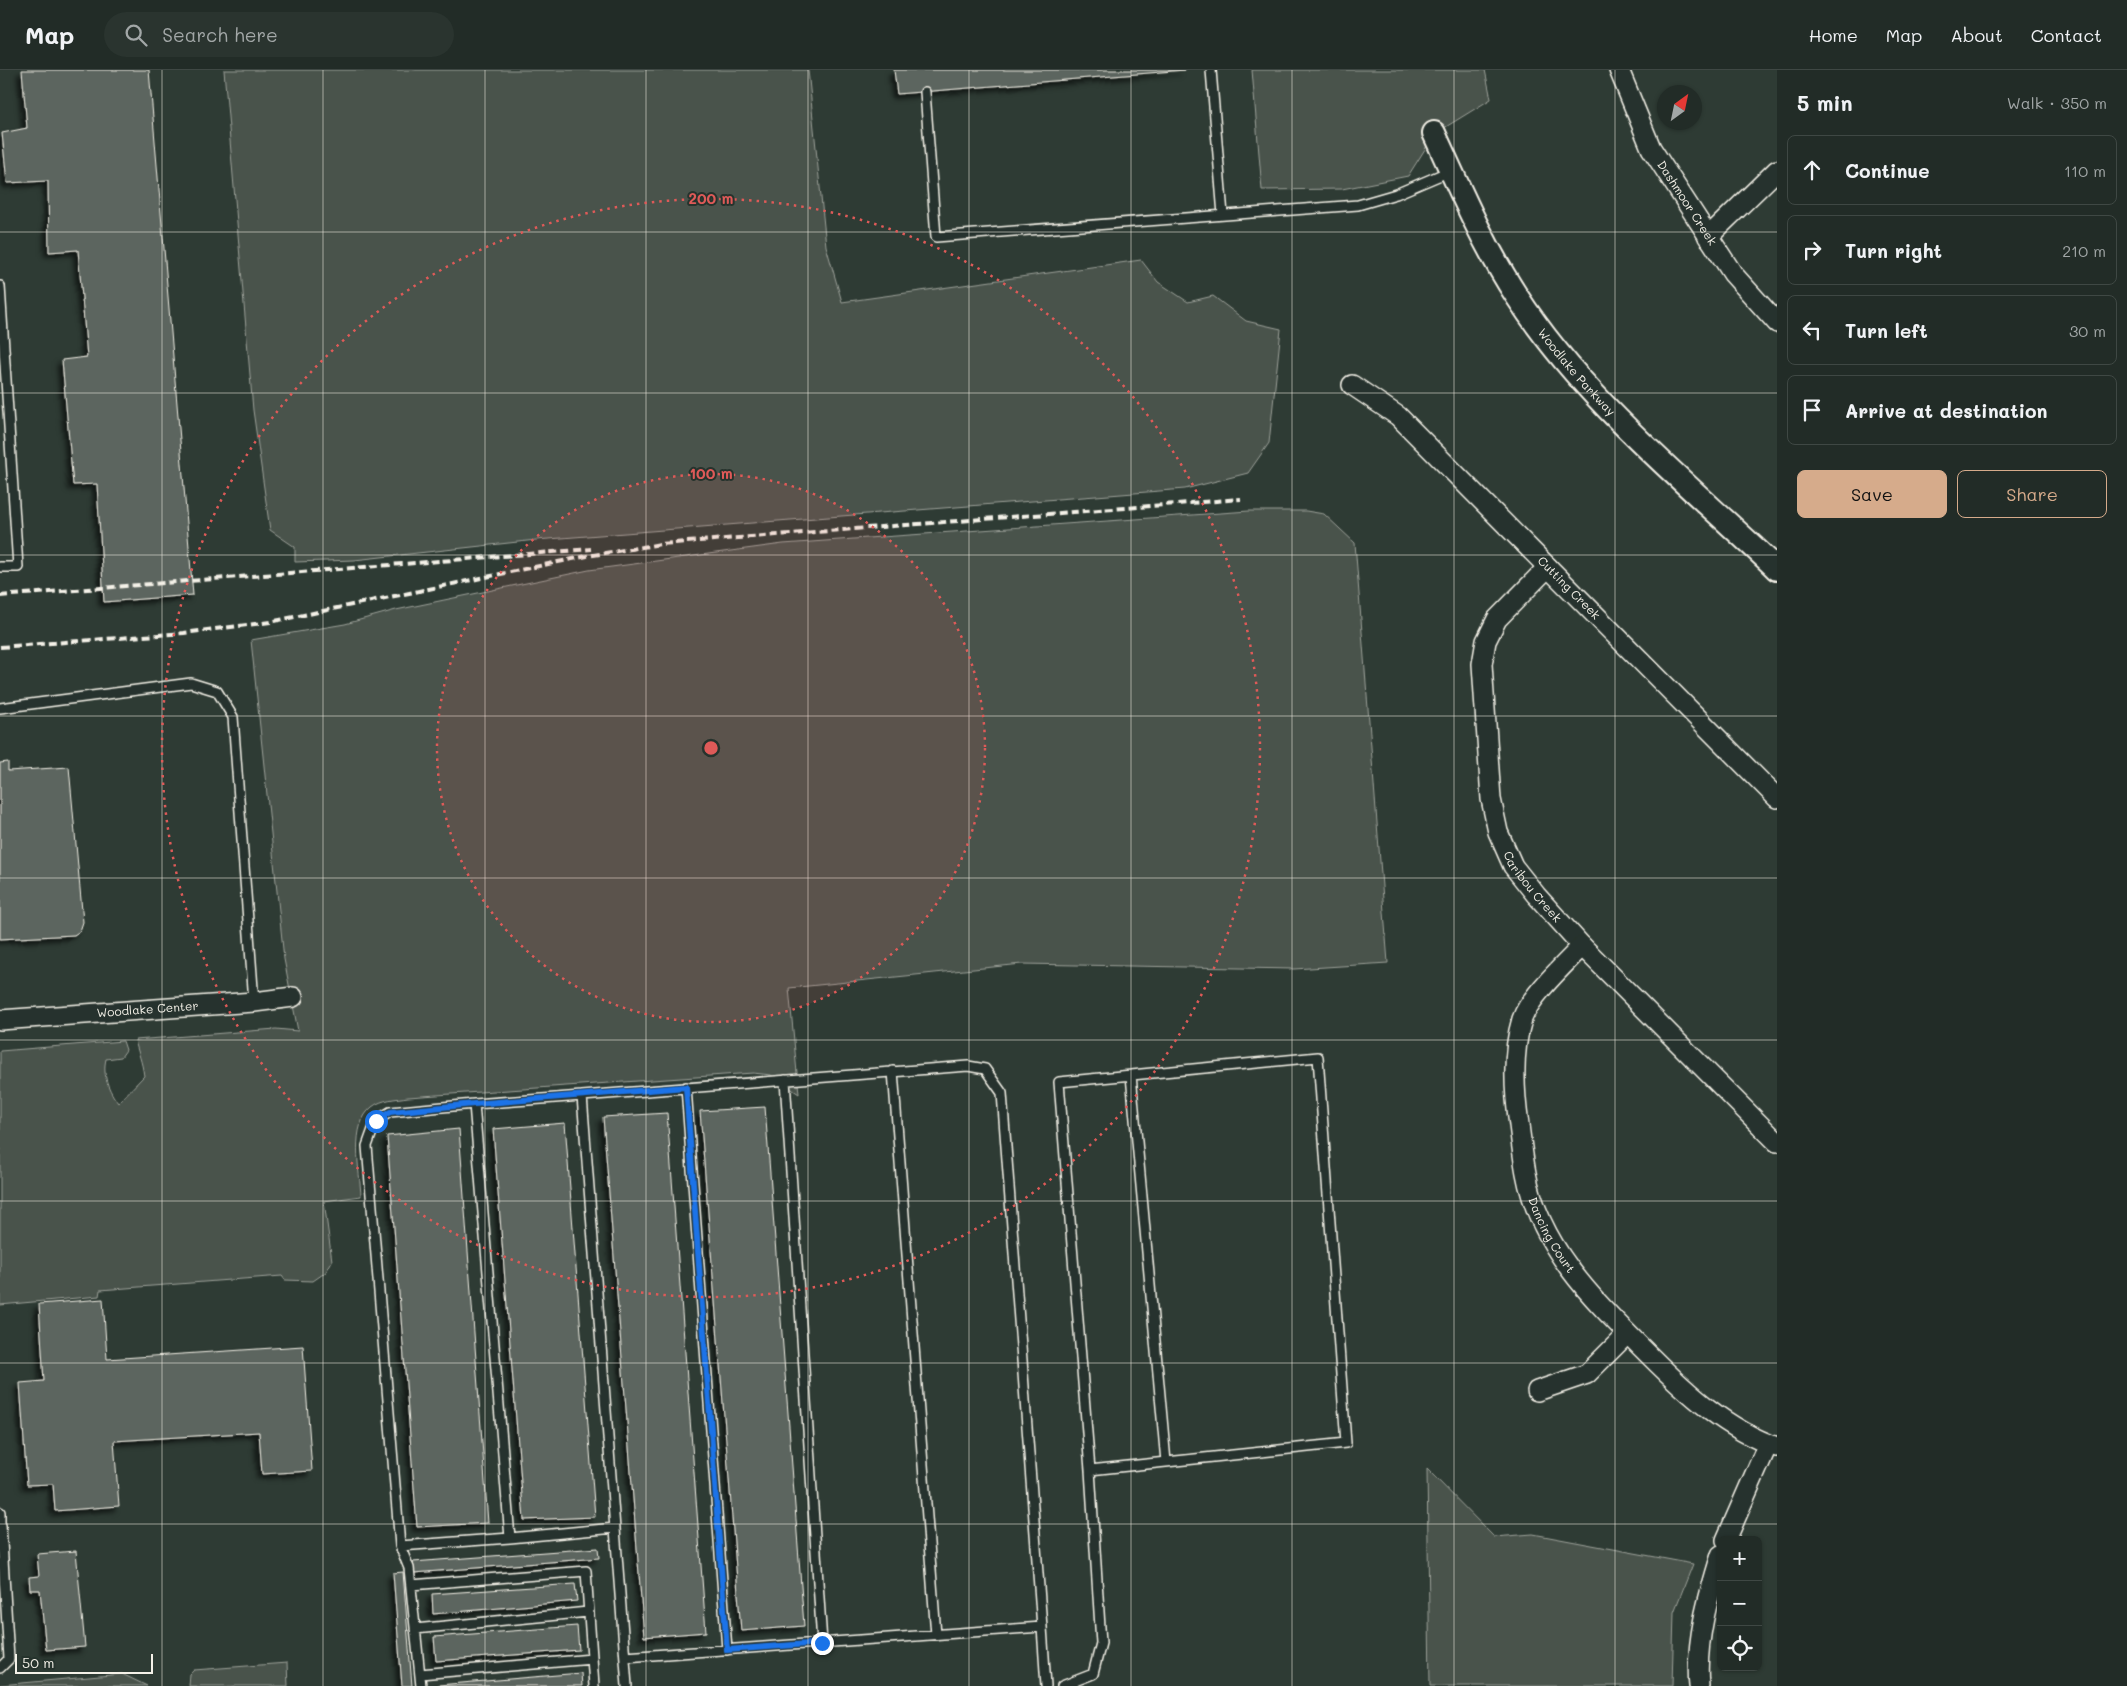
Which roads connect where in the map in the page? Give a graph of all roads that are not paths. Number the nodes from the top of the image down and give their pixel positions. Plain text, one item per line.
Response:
1 (1211, 70) edge
2 (1618, 70) edge
3 (926, 92) dead end
4 (1434, 133) dead end
5 (1777, 170) edge
6 (1451, 171) junction
7 (1223, 215) junction
8 (1708, 237) junction
9 (0, 286) edge
10 (1777, 323) edge
11 (1352, 385) dead end
12 (0, 567) edge
13 (1548, 568) junction
14 (1777, 569) edge
15 (0, 708) edge
16 (1777, 798) edge
17 (1582, 946) junction
18 (293, 997) dead end
19 (254, 1002) junction
20 (0, 1020) edge
21 (892, 1072) junction
22 (1131, 1075) junction
23 (785, 1080) junction
24 (686, 1087) junction
25 (582, 1096) junction
26 (474, 1104) junction
27 (1777, 1142) edge
28 (1627, 1334) junction
29 (1536, 1391) dead end
30 (1773, 1446) edge
31 (1166, 1462) junction
32 (1090, 1470) junction
33 (0, 1512) edge
34 (1, 1525) edge
35 (616, 1528) junction
36 (1728, 1536) edge
37 (510, 1538) junction
38 (400, 1546) junction
39 (1717, 1567) edge
40 (411, 1585) junction
41 (588, 1612) junction
42 (1042, 1627) junction
43 (415, 1629) junction
44 (936, 1635) junction
45 (822, 1643) junction
46 (727, 1650) junction
47 (625, 1657) junction
48 (592, 1659) junction
49 (0, 1668) edge
50 (420, 1674) junction
51 (421, 1686) edge
52 (594, 1686) edge
53 (627, 1686) edge
54 (1046, 1686) edge
55 (1062, 1686) edge
56 (1699, 1686) edge

1 - 7 lane
2 - 8 street, Dashmoor Creek
3 - 7 lane
4 - 6 street, Woodlake Parkway
5 - 8 street
6 - 7 lane
6 - 14 street, Woodlake Parkway
8 - 10 street, Dashmoor Creek
9 - 12 lane
11 - 13 street, Cutting Creek
13 - 16 street, Cutting Creek
13 - 17 street, Caribou Creek
15 - 19 lane
17 - 27 street, Caribou Creek
17 - 28 street, Dancing Court
18 - 19 street, Woodlake Center
19 - 20 street, Woodlake Center
21 - 23 lane
21 - 42 lane
21 - 44 lane
22 - 31 lane
22 - 31 lane
22 - 32 lane
23 - 24 lane
23 - 45 lane
24 - 25 lane
24 - 46 lane
25 - 26 lane
25 - 35 lane
26 - 37 lane
26 - 38 lane
28 - 29 street
28 - 30 street, Dancing Court
30 - 36 street
31 - 32 lane
32 - 55 lane
33 - 34 lane
34 - 49 lane
35 - 37 lane
35 - 47 lane
37 - 38 lane
38 - 40 lane
39 - 56 street
40 - 41 lane
40 - 43 lane
41 - 43 lane
41 - 48 lane
42 - 44 lane
42 - 54 lane
43 - 50 lane
44 - 45 lane
45 - 46 lane
46 - 47 lane
47 - 53 lane
48 - 50 lane
48 - 52 lane
50 - 51 lane

